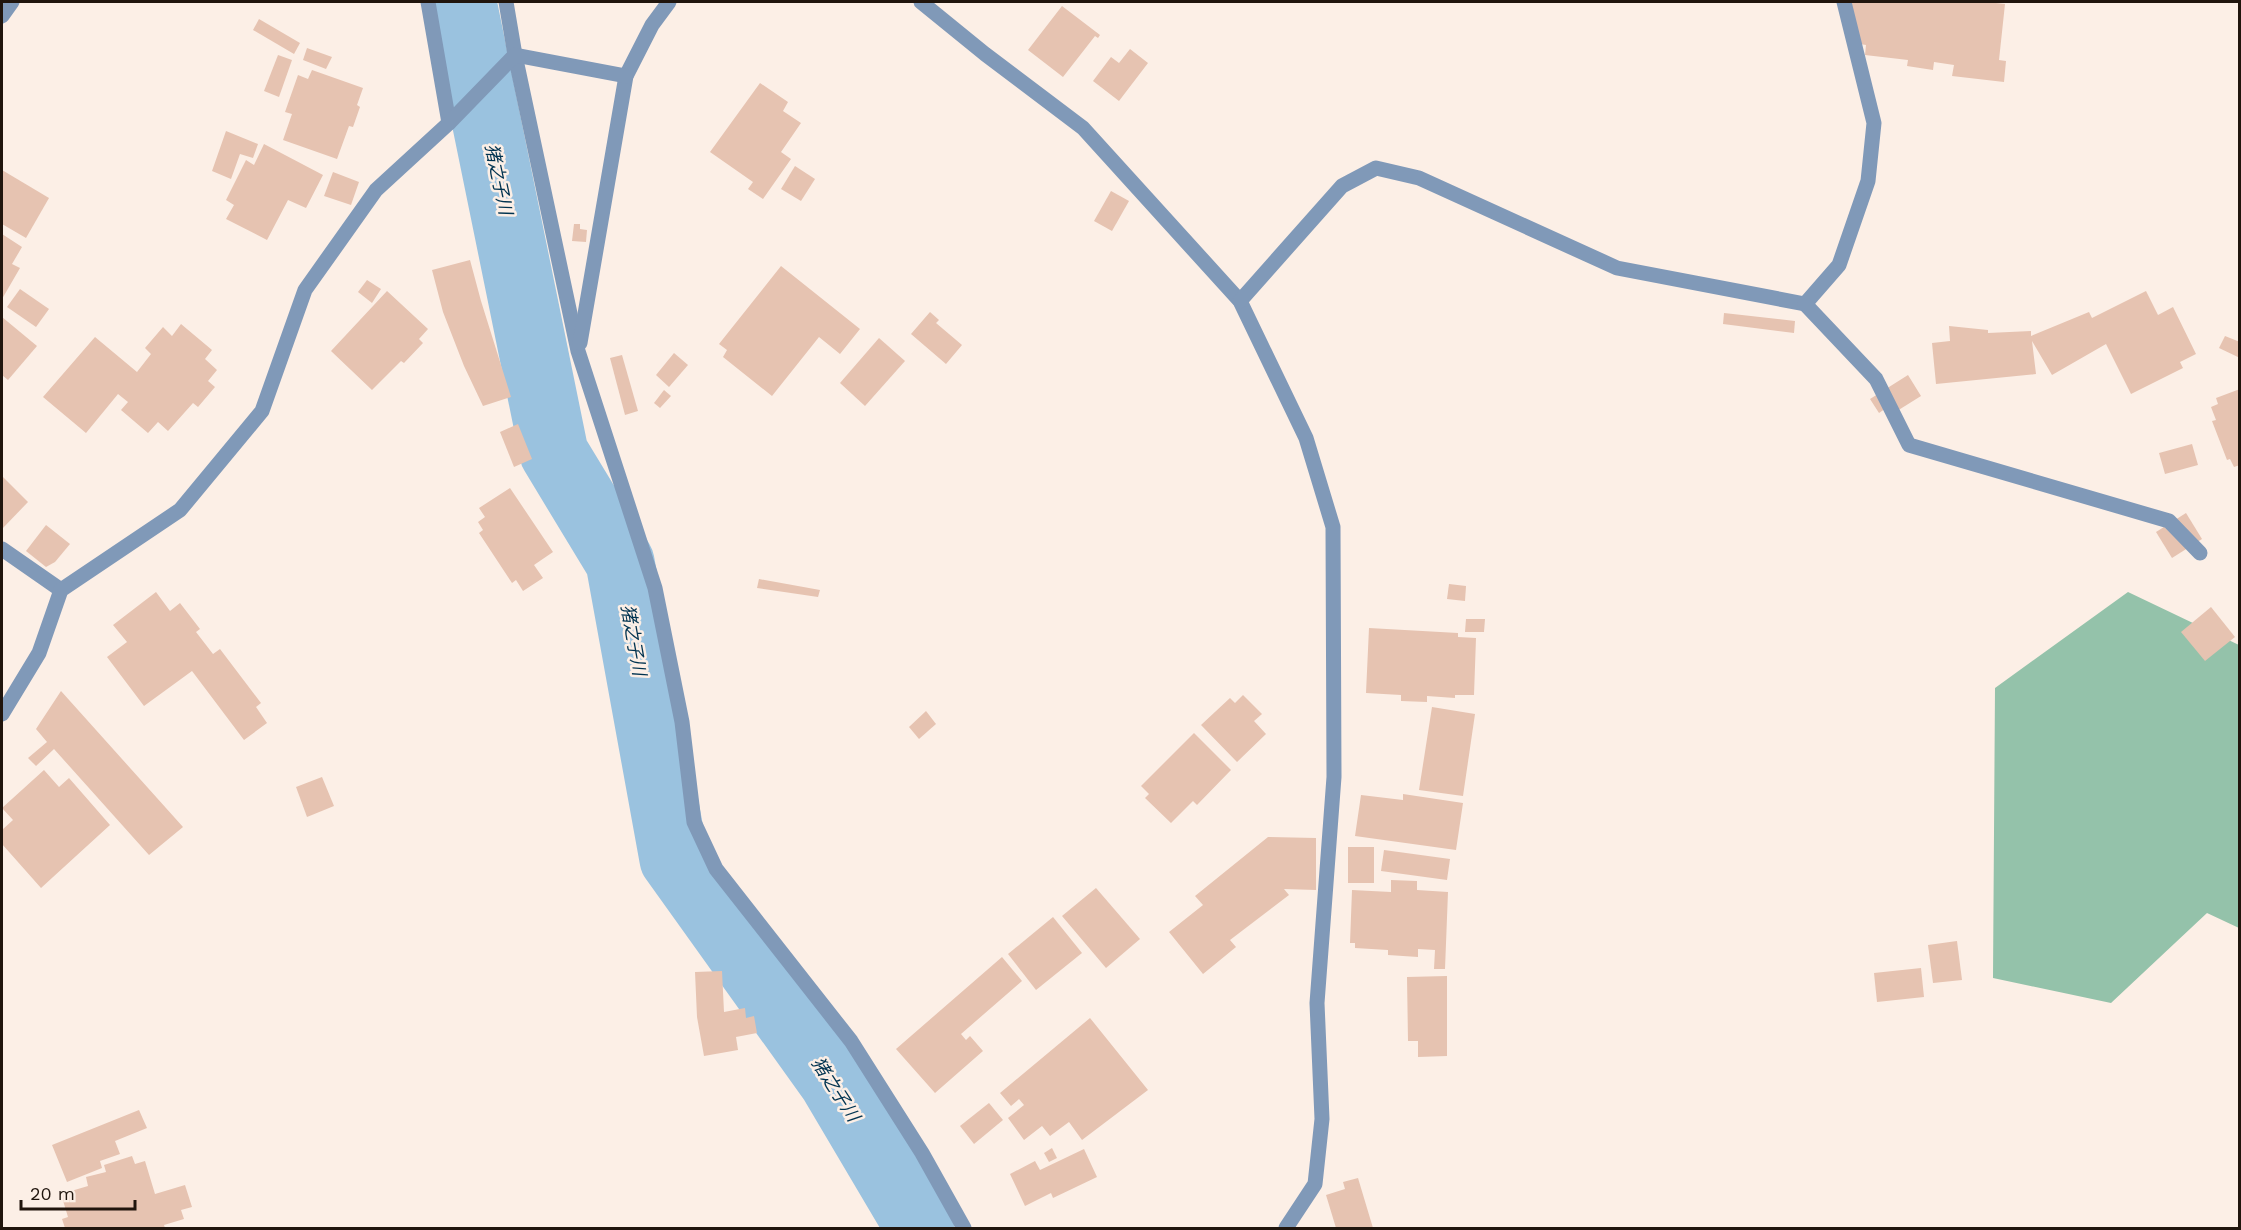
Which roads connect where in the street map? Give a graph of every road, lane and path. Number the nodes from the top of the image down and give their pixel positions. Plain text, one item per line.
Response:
1 (12, 2) edge
2 (428, 2) edge
3 (506, 2) edge
4 (669, 2) edge
5 (921, 2) edge
6 (1844, 2) edge
7 (2, 16) edge
8 (515, 54) junction
9 (626, 76) junction
10 (449, 123) junction
11 (1240, 301) junction
12 (1805, 304) junction
13 (578, 351) junction
14 (2, 549) edge
15 (2200, 553) dead end
16 (61, 590) junction
17 (2, 714) edge
18 (964, 1228) edge
19 (1286, 1228) edge

1 - 7 street
2 - 10 street
3 - 8 street
4 - 9 street
5 - 11 street
6 - 12 street
8 - 9 street
8 - 10 street
8 - 13 street
9 - 13 street
10 - 16 street
11 - 12 street
11 - 19 street
12 - 15 street
13 - 18 street
14 - 16 street
16 - 17 street

